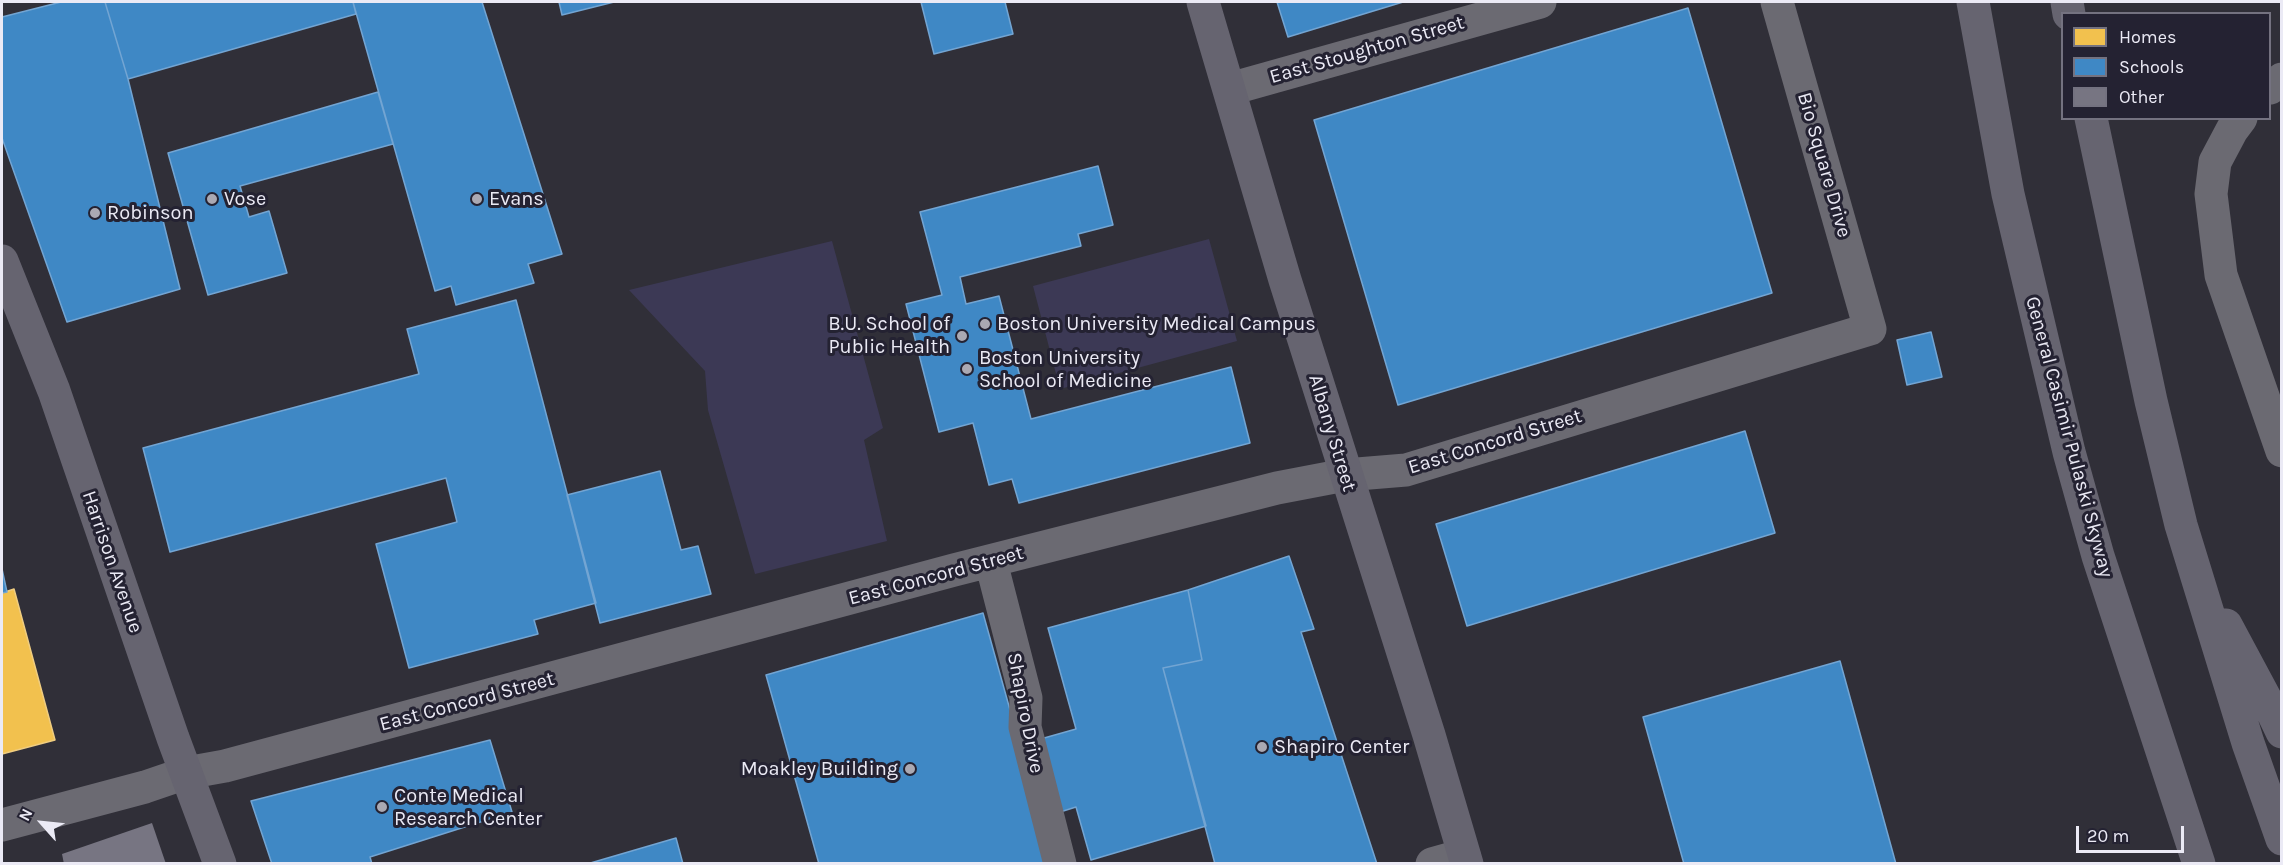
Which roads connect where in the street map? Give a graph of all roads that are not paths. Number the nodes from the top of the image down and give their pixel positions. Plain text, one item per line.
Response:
1 (1203, 2) edge
2 (1540, 2) edge
3 (1777, 2) edge
4 (1973, 2) edge
5 (1230, 89) junction
6 (2091, 120) edge
7 (2240, 120) edge
8 (2, 261) edge
9 (1870, 329) joint
10 (2282, 451) edge
11 (1345, 475) junction
12 (991, 562) junction
13 (2193, 564) junction
14 (2282, 732) edge
15 (186, 773) junction
16 (2, 825) edge
17 (2282, 839) edge
18 (1466, 859) edge
19 (220, 864) edge
20 (1060, 864) edge
21 (1432, 864) edge
22 (2199, 864) edge

1 - 5 main road, Albany Street
2 - 5 street, East Stoughton Street
3 - 9 street, Bio Square Drive
4 - 22 main road, General Casimir Pulaski Skyway
5 - 11 main road, Albany Street
6 - 13 main road
7 - 10 street
8 - 15 main road, Harrison Avenue
9 - 11 street, East Concord Street
11 - 12 street, East Concord Street
11 - 18 main road, Albany Street
12 - 15 street, East Concord Street
12 - 20 street, Shapiro Drive
13 - 14 main road
13 - 17 main road
15 - 16 street, East Concord Street
15 - 19 main road, Harrison Avenue
18 - 21 street

